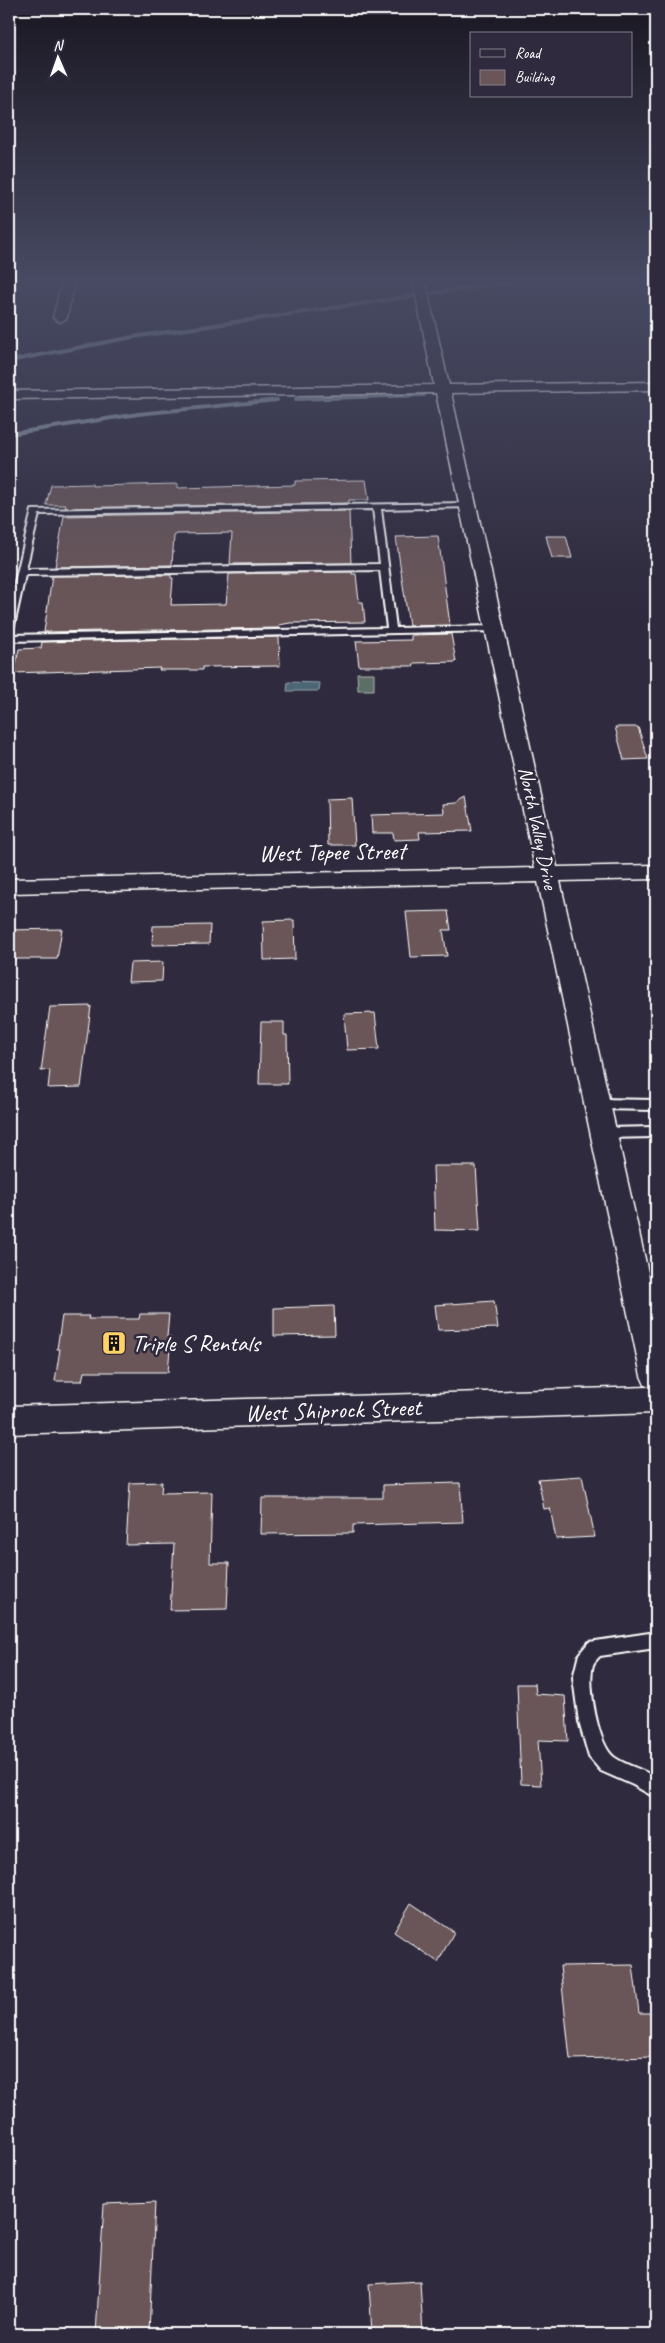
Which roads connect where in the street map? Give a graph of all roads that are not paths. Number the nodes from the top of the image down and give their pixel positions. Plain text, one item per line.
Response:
1 (298, 390) edge
2 (443, 390) edge
3 (9, 395) edge
4 (467, 505) junction
5 (377, 506) junction
6 (384, 567) junction
7 (21, 572) junction
8 (9, 626) edge
9 (494, 629) junction
10 (392, 631) junction
11 (9, 638) edge
12 (656, 872) edge
13 (548, 874) junction
14 (9, 886) edge
15 (597, 1104) junction
16 (656, 1105) edge
17 (656, 1132) edge
18 (603, 1133) junction
19 (656, 1376) edge
20 (656, 1400) edge
21 (9, 1420) edge
22 (656, 1640) edge
23 (656, 1789) edge

1 - 3 street
2 - 4 street, North Valley Drive
4 - 5 lane
4 - 9 street, North Valley Drive
5 - 6 lane
5 - 7 lane
6 - 7 lane
6 - 10 lane
7 - 8 lane
9 - 10 lane
9 - 13 street, North Valley Drive
10 - 11 lane
12 - 13 street, West Tepee Street
13 - 14 street, West Tepee Street
13 - 15 street, North Valley Drive
15 - 16 lane
15 - 18 street, North Valley Drive
17 - 18 lane
18 - 19 street, North Valley Drive
20 - 21 street, West Shiprock Street
22 - 23 lane

